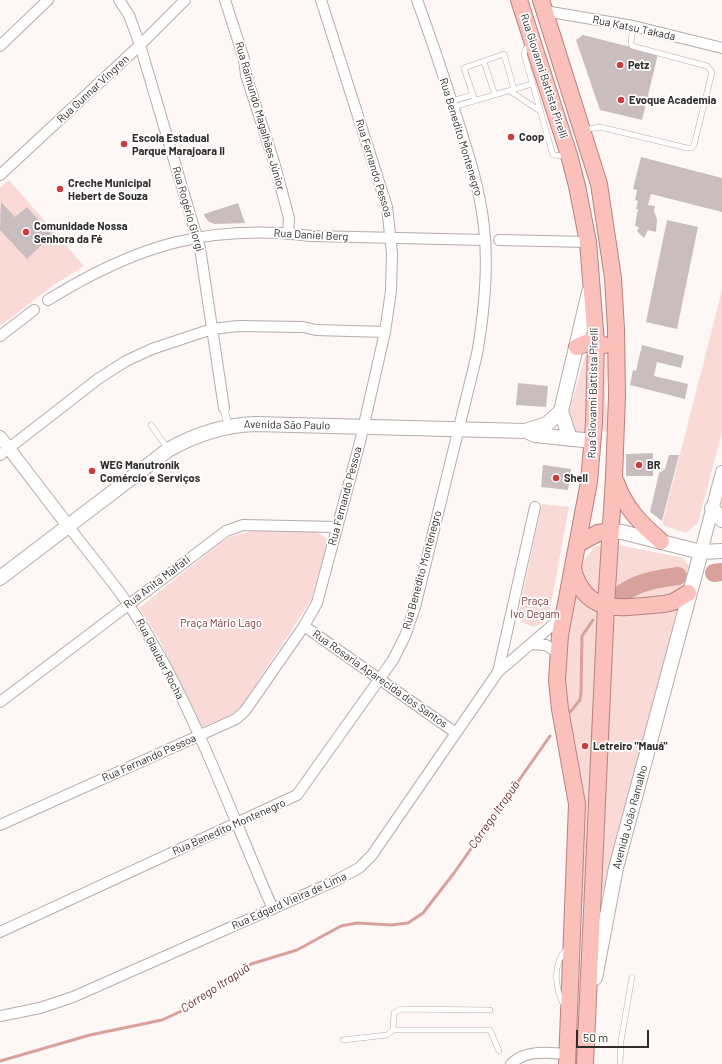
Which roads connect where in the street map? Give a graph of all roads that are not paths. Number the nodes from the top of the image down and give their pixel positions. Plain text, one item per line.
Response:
1 (48, 0) edge
2 (119, 0) edge
3 (185, 0) edge
4 (225, 0) edge
5 (321, 0) edge
6 (417, 0) edge
7 (519, 0) edge
8 (543, 6) edge
9 (633, 26) junction
10 (533, 44) junction
11 (140, 45) junction
12 (0, 46) edge
13 (722, 48) edge
14 (484, 62) junction
15 (532, 84) junction
16 (512, 90) junction
17 (495, 95) junction
18 (474, 98) junction
19 (452, 104) junction
20 (541, 112) junction
21 (582, 130) junction
22 (569, 155) junction
23 (0, 176) edge
24 (288, 234) junction
25 (392, 237) junction
26 (197, 238) junction
27 (485, 240) junction
28 (499, 240) joint
29 (588, 242) junction
30 (592, 282) junction
31 (48, 300) dead end
32 (34, 310) dead end
33 (212, 329) junction
34 (385, 332) junction
35 (0, 336) edge
36 (596, 342) junction
37 (577, 347) junction
38 (617, 396) junction
39 (224, 408) joint
40 (561, 411) junction
41 (151, 425) dead end
42 (228, 426) junction
43 (363, 427) junction
44 (458, 430) junction
45 (525, 431) junction
46 (616, 431) junction
47 (0, 437) edge
48 (570, 439) junction
49 (593, 441) junction
50 (168, 450) junction
51 (4, 452) edge
52 (722, 472) edge
53 (614, 477) junction
54 (535, 507) dead end
55 (712, 508) junction
56 (722, 520) edge
57 (69, 526) junction
58 (337, 527) junction
59 (611, 531) junction
60 (662, 541) junction
61 (578, 544) junction
62 (722, 551) edge
63 (701, 552) junction
64 (573, 569) junction
65 (0, 578) edge
66 (688, 593) junction
67 (129, 604) junction
68 (606, 606) junction
69 (564, 616) junction
70 (304, 626) junction
71 (531, 644) junction
72 (558, 653) junction
73 (498, 672) junction
74 (380, 679) junction
75 (0, 702) edge
76 (456, 733) junction
77 (199, 736) junction
78 (235, 823) junction
79 (0, 825) edge
80 (273, 909) junction
81 (0, 932) edge
82 (632, 977) dead end
83 (490, 1010) dead end
84 (588, 1015) junction
85 (0, 1016) edge
86 (393, 1030) junction
87 (343, 1040) dead end
88 (499, 1051) dead end
89 (567, 1059) edge
90 (511, 1064) edge
91 (585, 1064) edge
92 (620, 1064) edge

1 - 12 street
2 - 11 street, Rua Rogério Giorgi
3 - 11 street, Rua Gunnar Vingren
4 - 24 street, Rua Raimundo Magalhães Júnior
5 - 25 street, Rua Fernando Pessoa
6 - 19 street, Rua Benedito Montenegro
7 - 10 highway, Rua Giovanni Battista Pirelli
8 - 9 street, Rua Katsu Takada
8 - 21 highway, Rua Giovanni Battista Pirelli
9 - 13 street, Rua Katsu Takada
9 - 21 lane
10 - 15 lane
10 - 22 highway, Rua Giovanni Battista Pirelli
11 - 23 street, Rua Gunnar Vingren
11 - 26 street, Rua Rogério Giorgi
14 - 16 lane
14 - 17 lane
14 - 18 lane
15 - 16 lane
15 - 20 lane
16 - 17 lane
16 - 20 lane
17 - 18 lane
18 - 19 lane
19 - 27 street, Rua Benedito Montenegro
20 - 22 lane
21 - 38 highway, Rua Giovanni Battista Pirelli
22 - 29 highway, Rua Giovanni Battista Pirelli
24 - 25 street, Rua Daniel Berg
24 - 26 street, Rua Daniel Berg
25 - 27 street, Rua Daniel Berg
25 - 34 street, Rua Fernando Pessoa
26 - 31 street, Rua Daniel Berg
26 - 33 street, Rua Rogério Giorgi
27 - 28 street, Rua Daniel Berg
27 - 44 street, Rua Benedito Montenegro
28 - 29 street, Rua Daniel Berg
29 - 30 highway, Rua Giovanni Battista Pirelli
30 - 36 highway, Rua Giovanni Battista Pirelli
30 - 37 main road
32 - 35 street
33 - 34 street
33 - 39 street, Rua Rogério Giorgi
33 - 51 street
34 - 43 street, Rua Fernando Pessoa
36 - 37 highway
36 - 38 highway
36 - 49 highway, Rua Giovanni Battista Pirelli
37 - 40 main road
38 - 46 highway, Rua Giovanni Battista Pirelli
39 - 42 street, Rua Rogério Giorgi
40 - 45 main road, Avenida São Paulo
40 - 48 main road
41 - 50 lane
42 - 43 main road, Avenida São Paulo
42 - 50 main road, Avenida São Paulo
43 - 44 main road, Avenida São Paulo
43 - 58 street, Rua Fernando Pessoa
44 - 45 main road, Avenida São Paulo
44 - 74 street, Rua Benedito Montenegro
45 - 48 main road, Avenida São Paulo
46 - 49 highway
46 - 53 highway, Rua Giovanni Battista Pirelli
47 - 51 street, Rua Glauber Rocha
48 - 49 main road, Avenida São Paulo
49 - 61 highway, Rua Giovanni Battista Pirelli
50 - 57 main road, Avenida São Paulo
51 - 57 street, Rua Glauber Rocha
52 - 55 street
53 - 59 highway, Rua Giovanni Battista Pirelli
53 - 60 highway
54 - 73 street
55 - 56 main road
55 - 63 street
57 - 65 main road, Avenida São Paulo
57 - 67 street, Rua Glauber Rocha
58 - 67 street, Rua Anita Malfati
58 - 70 street, Rua Fernando Pessoa
59 - 60 main road
59 - 61 highway
59 - 68 highway, Rua Giovanni Battista Pirelli
60 - 63 main road
61 - 64 highway, Rua Giovanni Battista Pirelli
62 - 63 main road
63 - 66 main road, Avenida João Ramalho
64 - 68 highway
64 - 69 highway, Rua Giovanni Battista Pirelli
66 - 68 highway
66 - 84 main road, Avenida João Ramalho
67 - 75 street, Rua Anita Malfati
67 - 77 street, Rua Glauber Rocha
68 - 84 highway, Avenida João Ramalho
69 - 71 street, Rua Edgard Vieira de Lima
69 - 72 highway, Rua Giovanni Battista Pirelli
70 - 74 street, Rua Rosaria Aparecida dos Santos
70 - 77 street, Rua Fernando Pessoa
71 - 72 street
71 - 73 street, Rua Edgard Vieira de Lima
72 - 89 highway, Rua Giovanni Battista Pirelli
73 - 76 street, Rua Edgard Vieira de Lima
74 - 76 street, Rua Rosaria Aparecida dos Santos
74 - 78 street, Rua Benedito Montenegro
76 - 80 street, Rua Edgard Vieira de Lima
77 - 78 street, Rua Glauber Rocha
77 - 79 street, Rua Fernando Pessoa
78 - 80 street, Rua Glauber Rocha
78 - 81 street, Rua Benedito Montenegro
80 - 85 street, Rua Edgard Vieira de Lima
82 - 92 lane
83 - 86 lane
84 - 91 highway, Avenida João Ramalho
86 - 87 lane
86 - 88 lane
89 - 90 street

